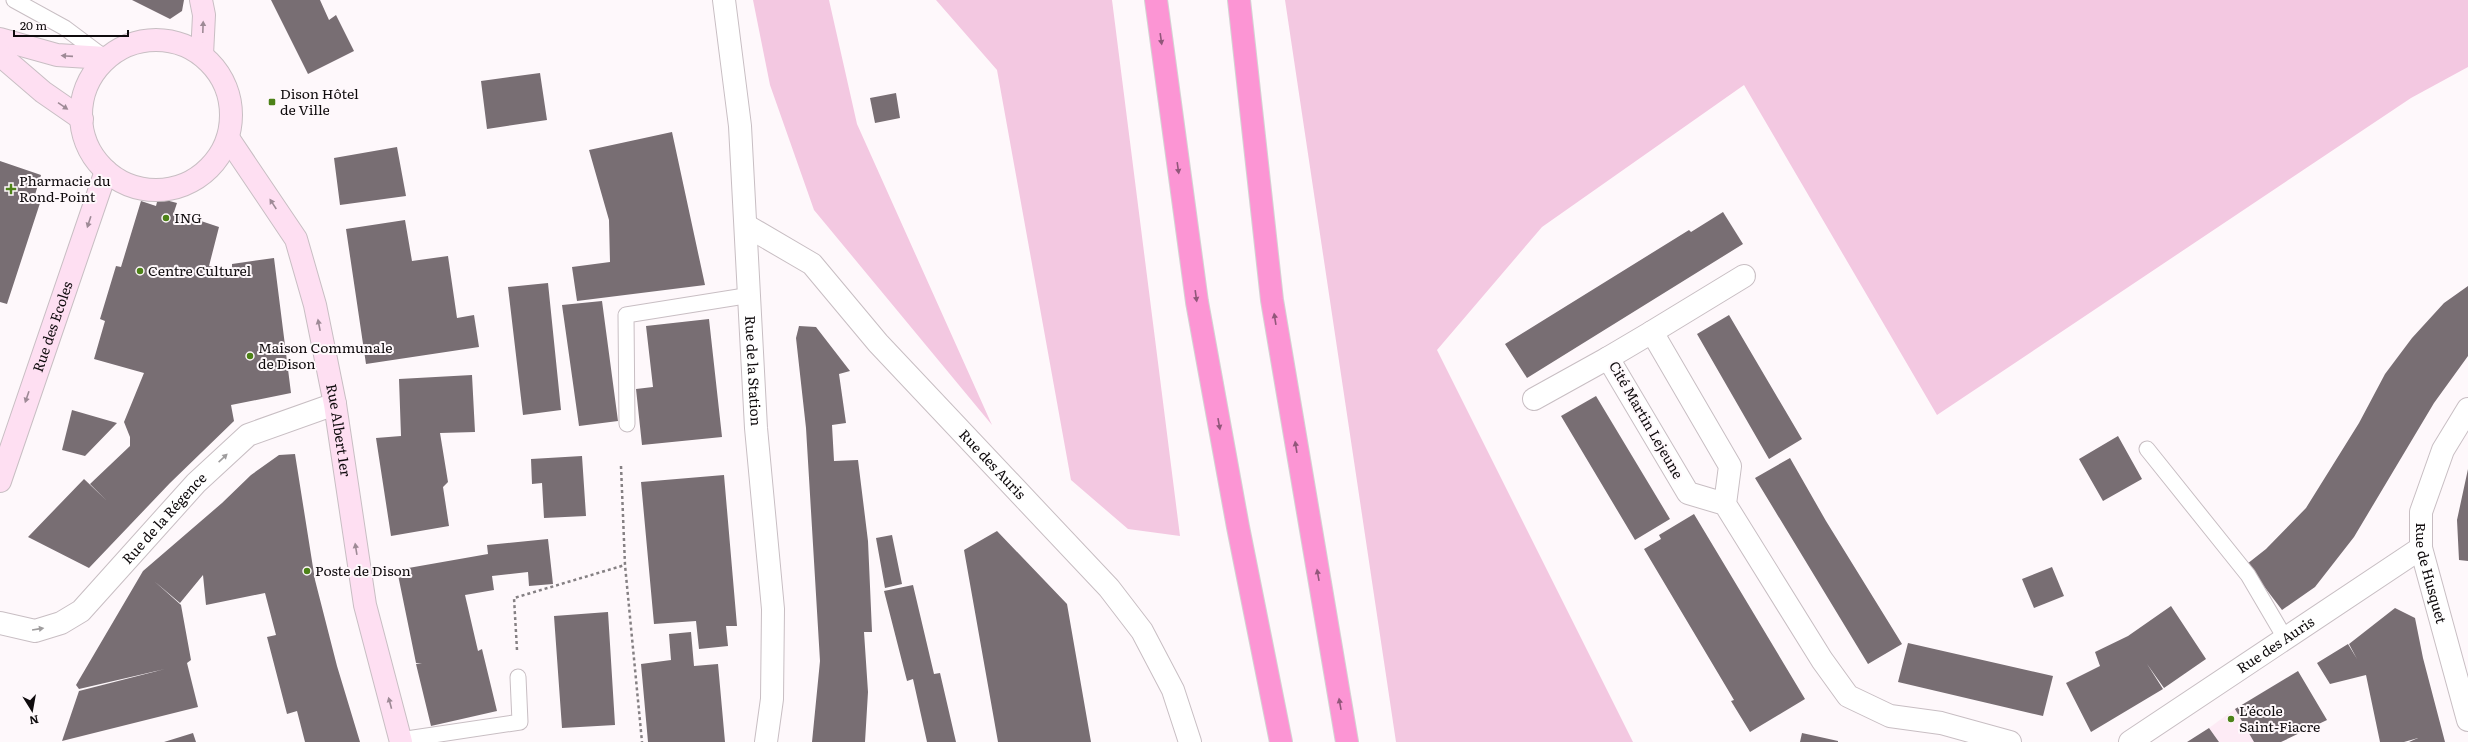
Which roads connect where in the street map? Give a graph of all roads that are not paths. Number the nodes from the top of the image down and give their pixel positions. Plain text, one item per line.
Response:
1 (14, 0) edge
2 (201, 0) edge
3 (724, 0) edge
4 (1156, 0) edge
5 (1239, 0) edge
6 (0, 39) edge
7 (202, 54) junction
8 (0, 55) edge
9 (106, 58) junction
10 (82, 119) junction
11 (228, 138) junction
12 (106, 171) junction
13 (747, 226) junction
14 (1744, 276) dead end
15 (751, 295) junction
16 (1652, 332) junction
17 (1608, 358) junction
18 (1534, 399) dead end
19 (335, 404) junction
20 (2468, 409) edge
21 (627, 424) dead end
22 (2147, 449) dead end
23 (0, 481) edge
24 (1725, 504) junction
25 (2421, 548) junction
26 (0, 623) edge
27 (2285, 638) junction
28 (518, 677) road end
29 (2468, 720) edge
30 (400, 741) edge
31 (766, 742) edge
32 (1190, 742) edge
33 (1281, 742) edge
34 (1347, 742) edge
35 (2010, 742) edge
36 (2130, 742) edge

1 - 9 lane
7 -> 2 main road
3 - 13 street, Rue de la Station
4 -> 33 highway
34 -> 5 highway
9 -> 6 main road
7 - 9 main road
7 - 11 main road
8 -> 10 main road
9 - 10 main road
10 - 12 main road
11 - 12 main road
19 -> 11 main road, Rue Albert 1er
12 -> 23 main road, Rue des Ecoles
13 - 15 street, Rue de la Station
13 - 32 street, Rue des Auris
14 - 16 street, Cité Martin Lejeune
15 - 21 lane
15 - 31 street, Rue de la Station
16 - 17 street, Cité Martin Lejeune
16 - 24 street
17 - 18 street
17 - 24 street, Cité Martin Lejeune
26 -> 19 street, Rue de la Régence
30 -> 19 main road, Rue Albert 1er
20 - 25 street, Rue de Husquet
22 - 27 lane
24 - 35 street
25 - 27 street, Rue des Auris
25 - 29 street, Rue de Husquet
27 - 36 street, Rue des Auris
28 - 30 lane

